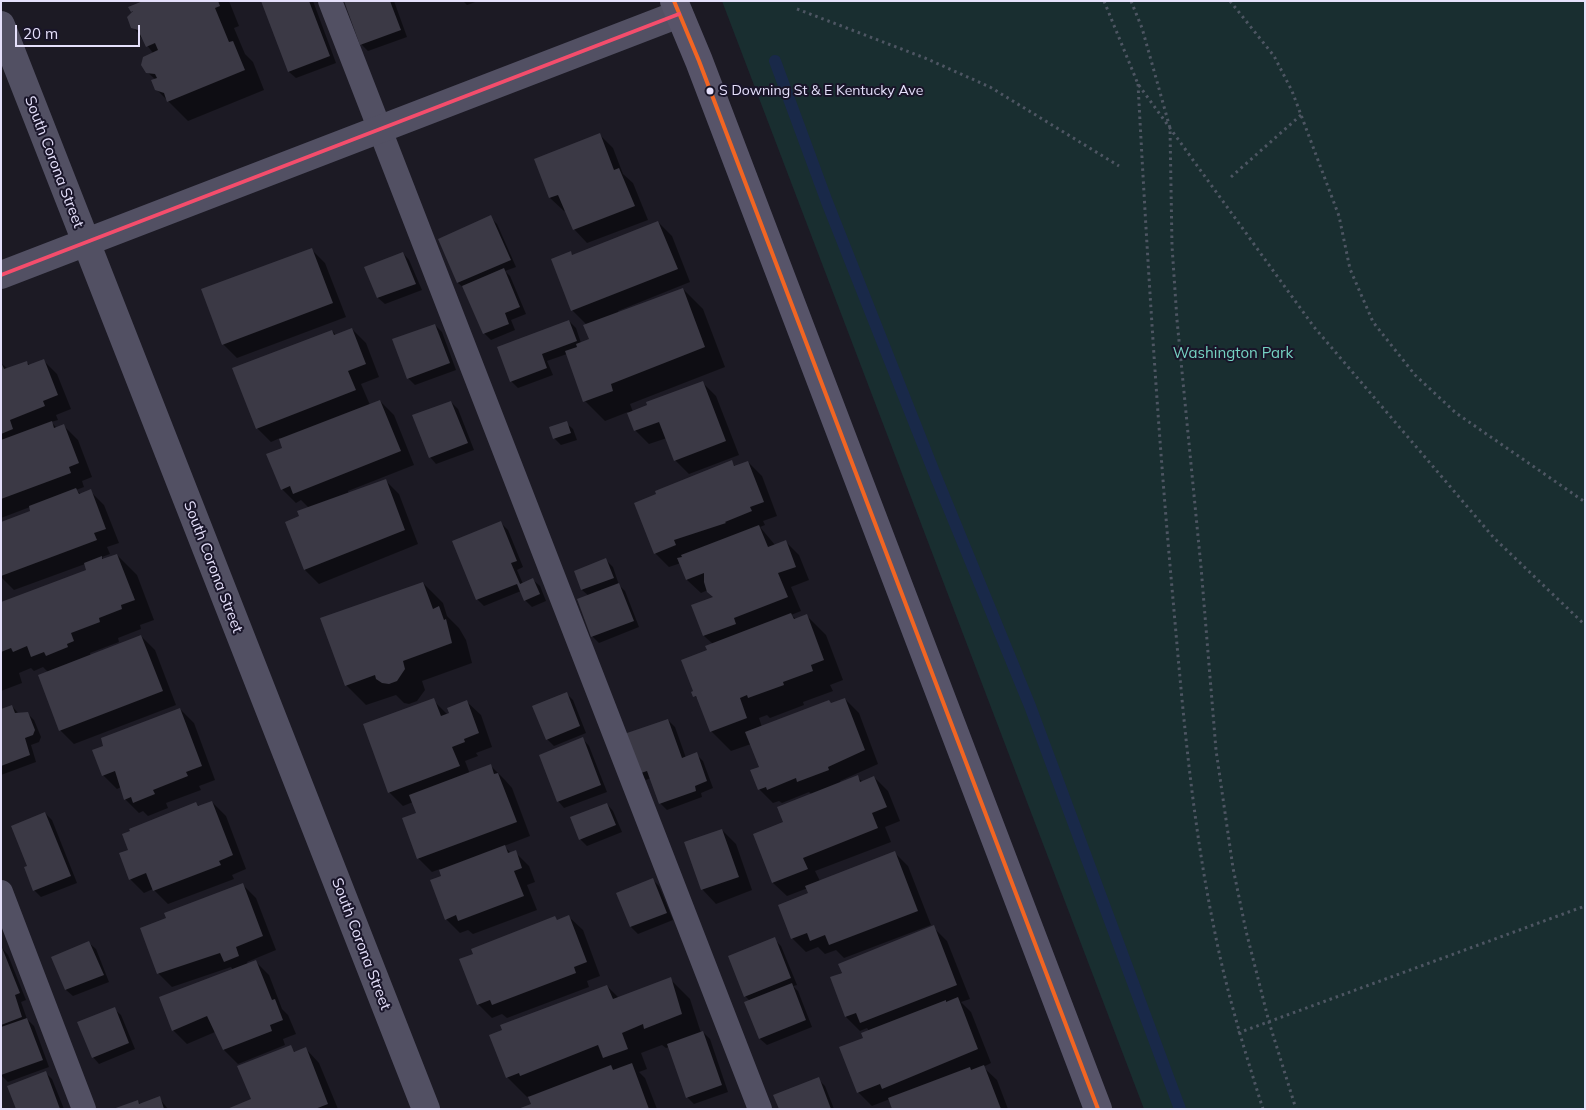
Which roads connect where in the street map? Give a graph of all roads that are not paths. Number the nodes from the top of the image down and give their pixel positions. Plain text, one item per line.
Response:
1 (330, 1) edge
2 (676, 8) edge
3 (1, 25) edge
4 (379, 128) junction
5 (85, 243) junction
6 (1, 275) edge
7 (1, 892) edge
8 (84, 1109) edge
9 (426, 1109) edge
10 (760, 1109) edge
11 (1098, 1109) edge

1 - 4 lane
2 - 4 street
2 - 11 main road
3 - 5 street, South Corona Street
4 - 5 street
4 - 10 lane
5 - 6 street
5 - 9 street, South Corona Street
7 - 8 lane

